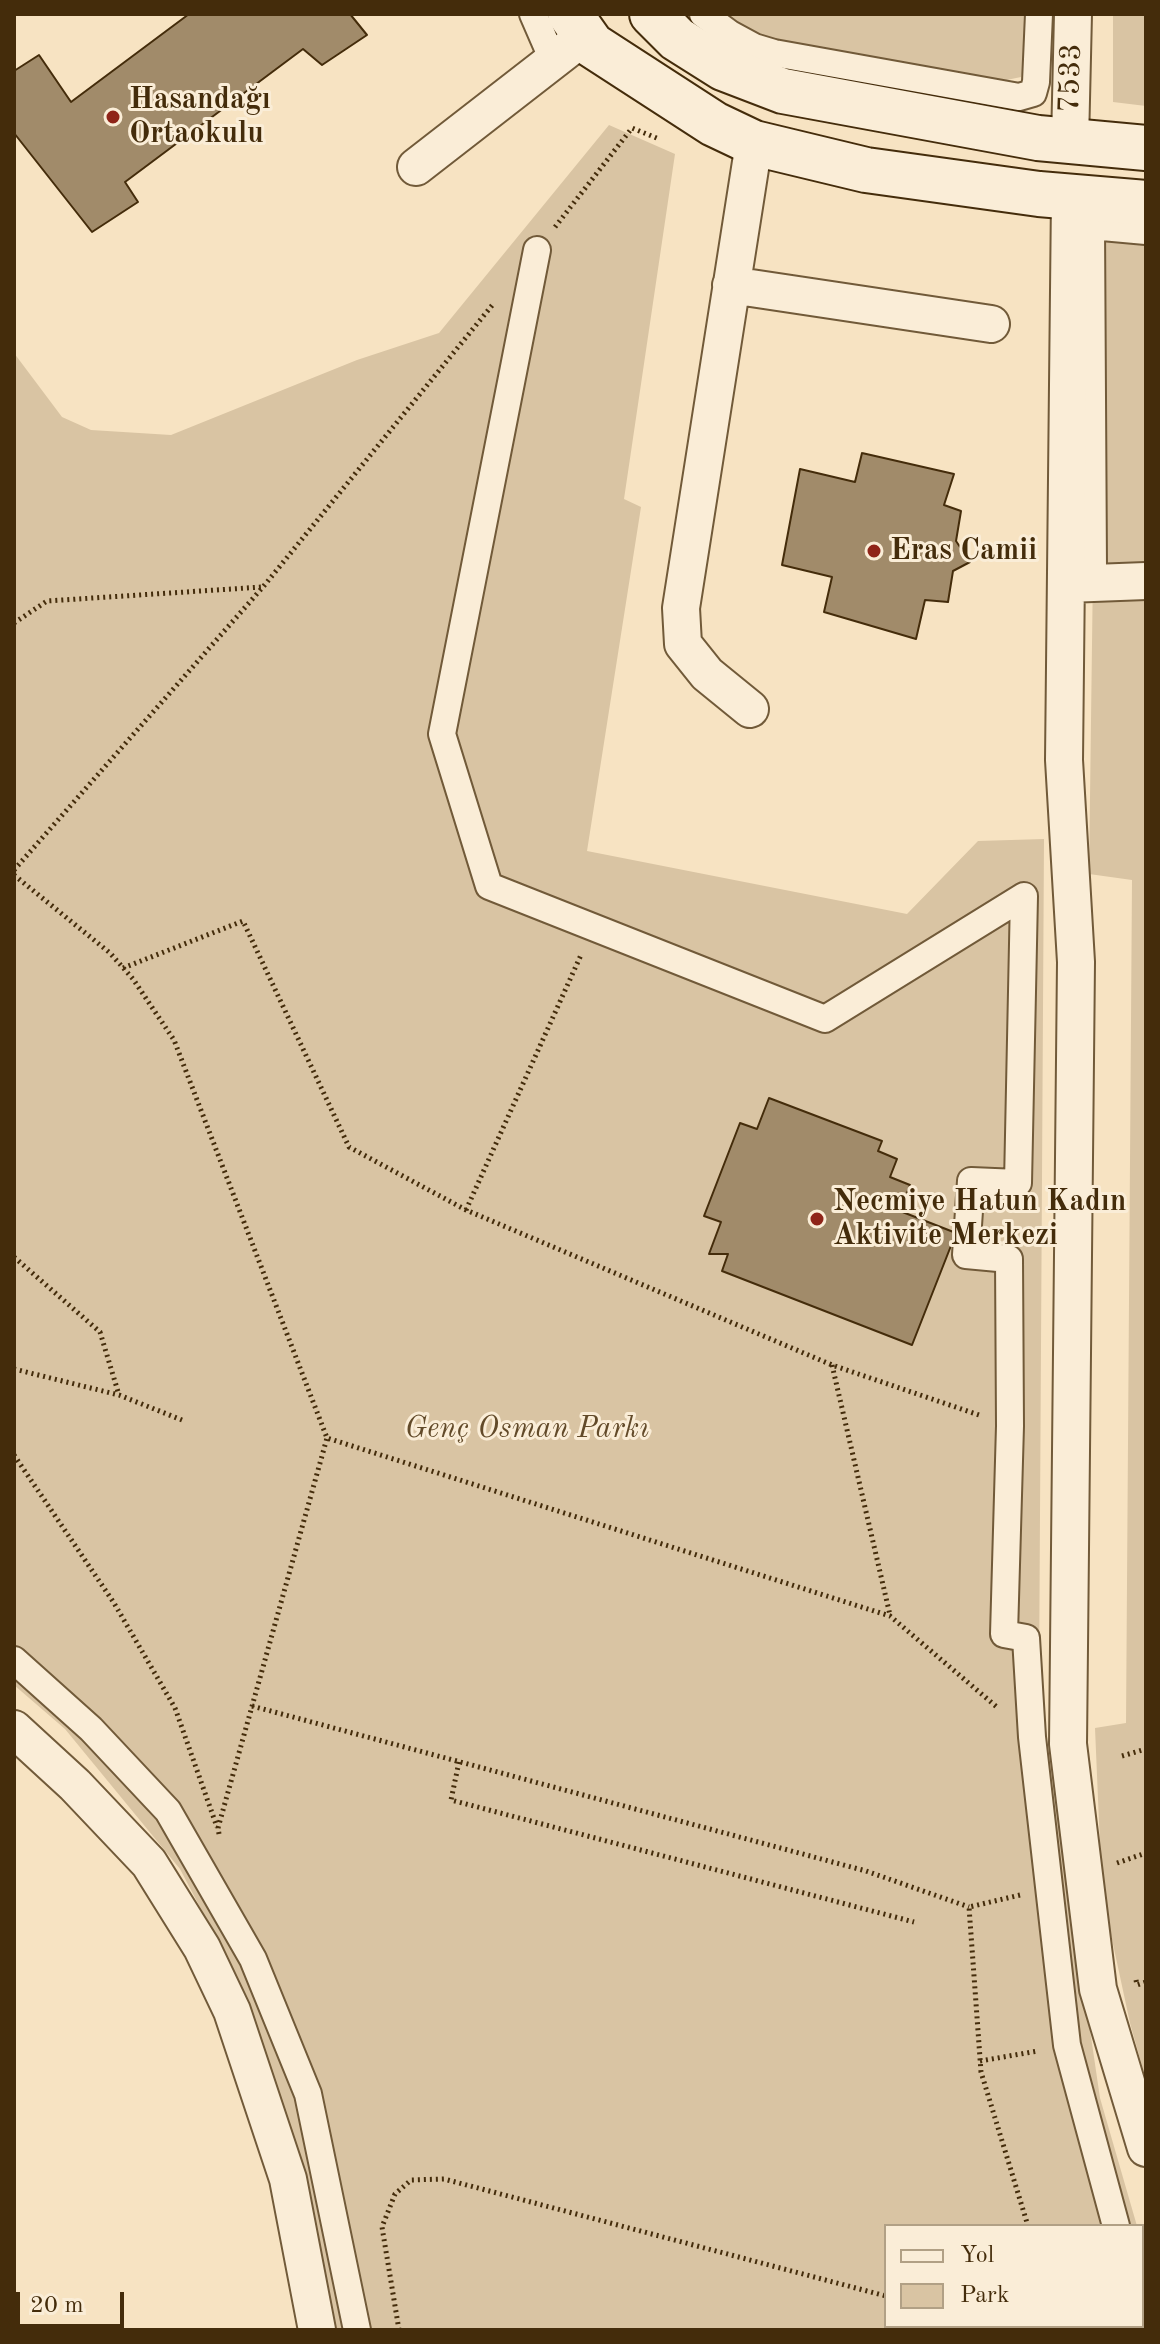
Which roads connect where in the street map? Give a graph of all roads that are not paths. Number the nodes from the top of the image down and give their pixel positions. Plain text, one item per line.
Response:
1 (533, 14) edge
2 (652, 14) edge
3 (703, 14) edge
4 (1039, 14) edge
5 (1073, 14) edge
6 (570, 36) edge
7 (1070, 142) junction
8 (754, 143) junction
9 (1146, 148) edge
10 (416, 167) dead end
11 (1070, 197) junction
12 (1146, 203) edge
13 (1146, 231) edge
14 (537, 250) road end
15 (731, 285) junction
16 (991, 324) dead end
17 (1080, 576) junction
18 (1146, 581) edge
19 (750, 709) dead end
20 (14, 1660) edge
21 (14, 1729) edge
22 (1146, 2148) edge
23 (1115, 2224) edge
24 (317, 2330) edge
25 (357, 2330) edge

1 - 6 street
2 - 7 main road
3 - 4 street
5 - 7 street, 7533
6 - 8 main road
6 - 10 street
7 - 9 main road
8 - 11 main road
8 - 15 street
11 - 12 main road
11 - 17 street
13 - 17 street
14 - 23 street
15 - 16 street
15 - 19 street
17 - 18 street
17 - 22 street
20 - 25 street
21 - 24 street

